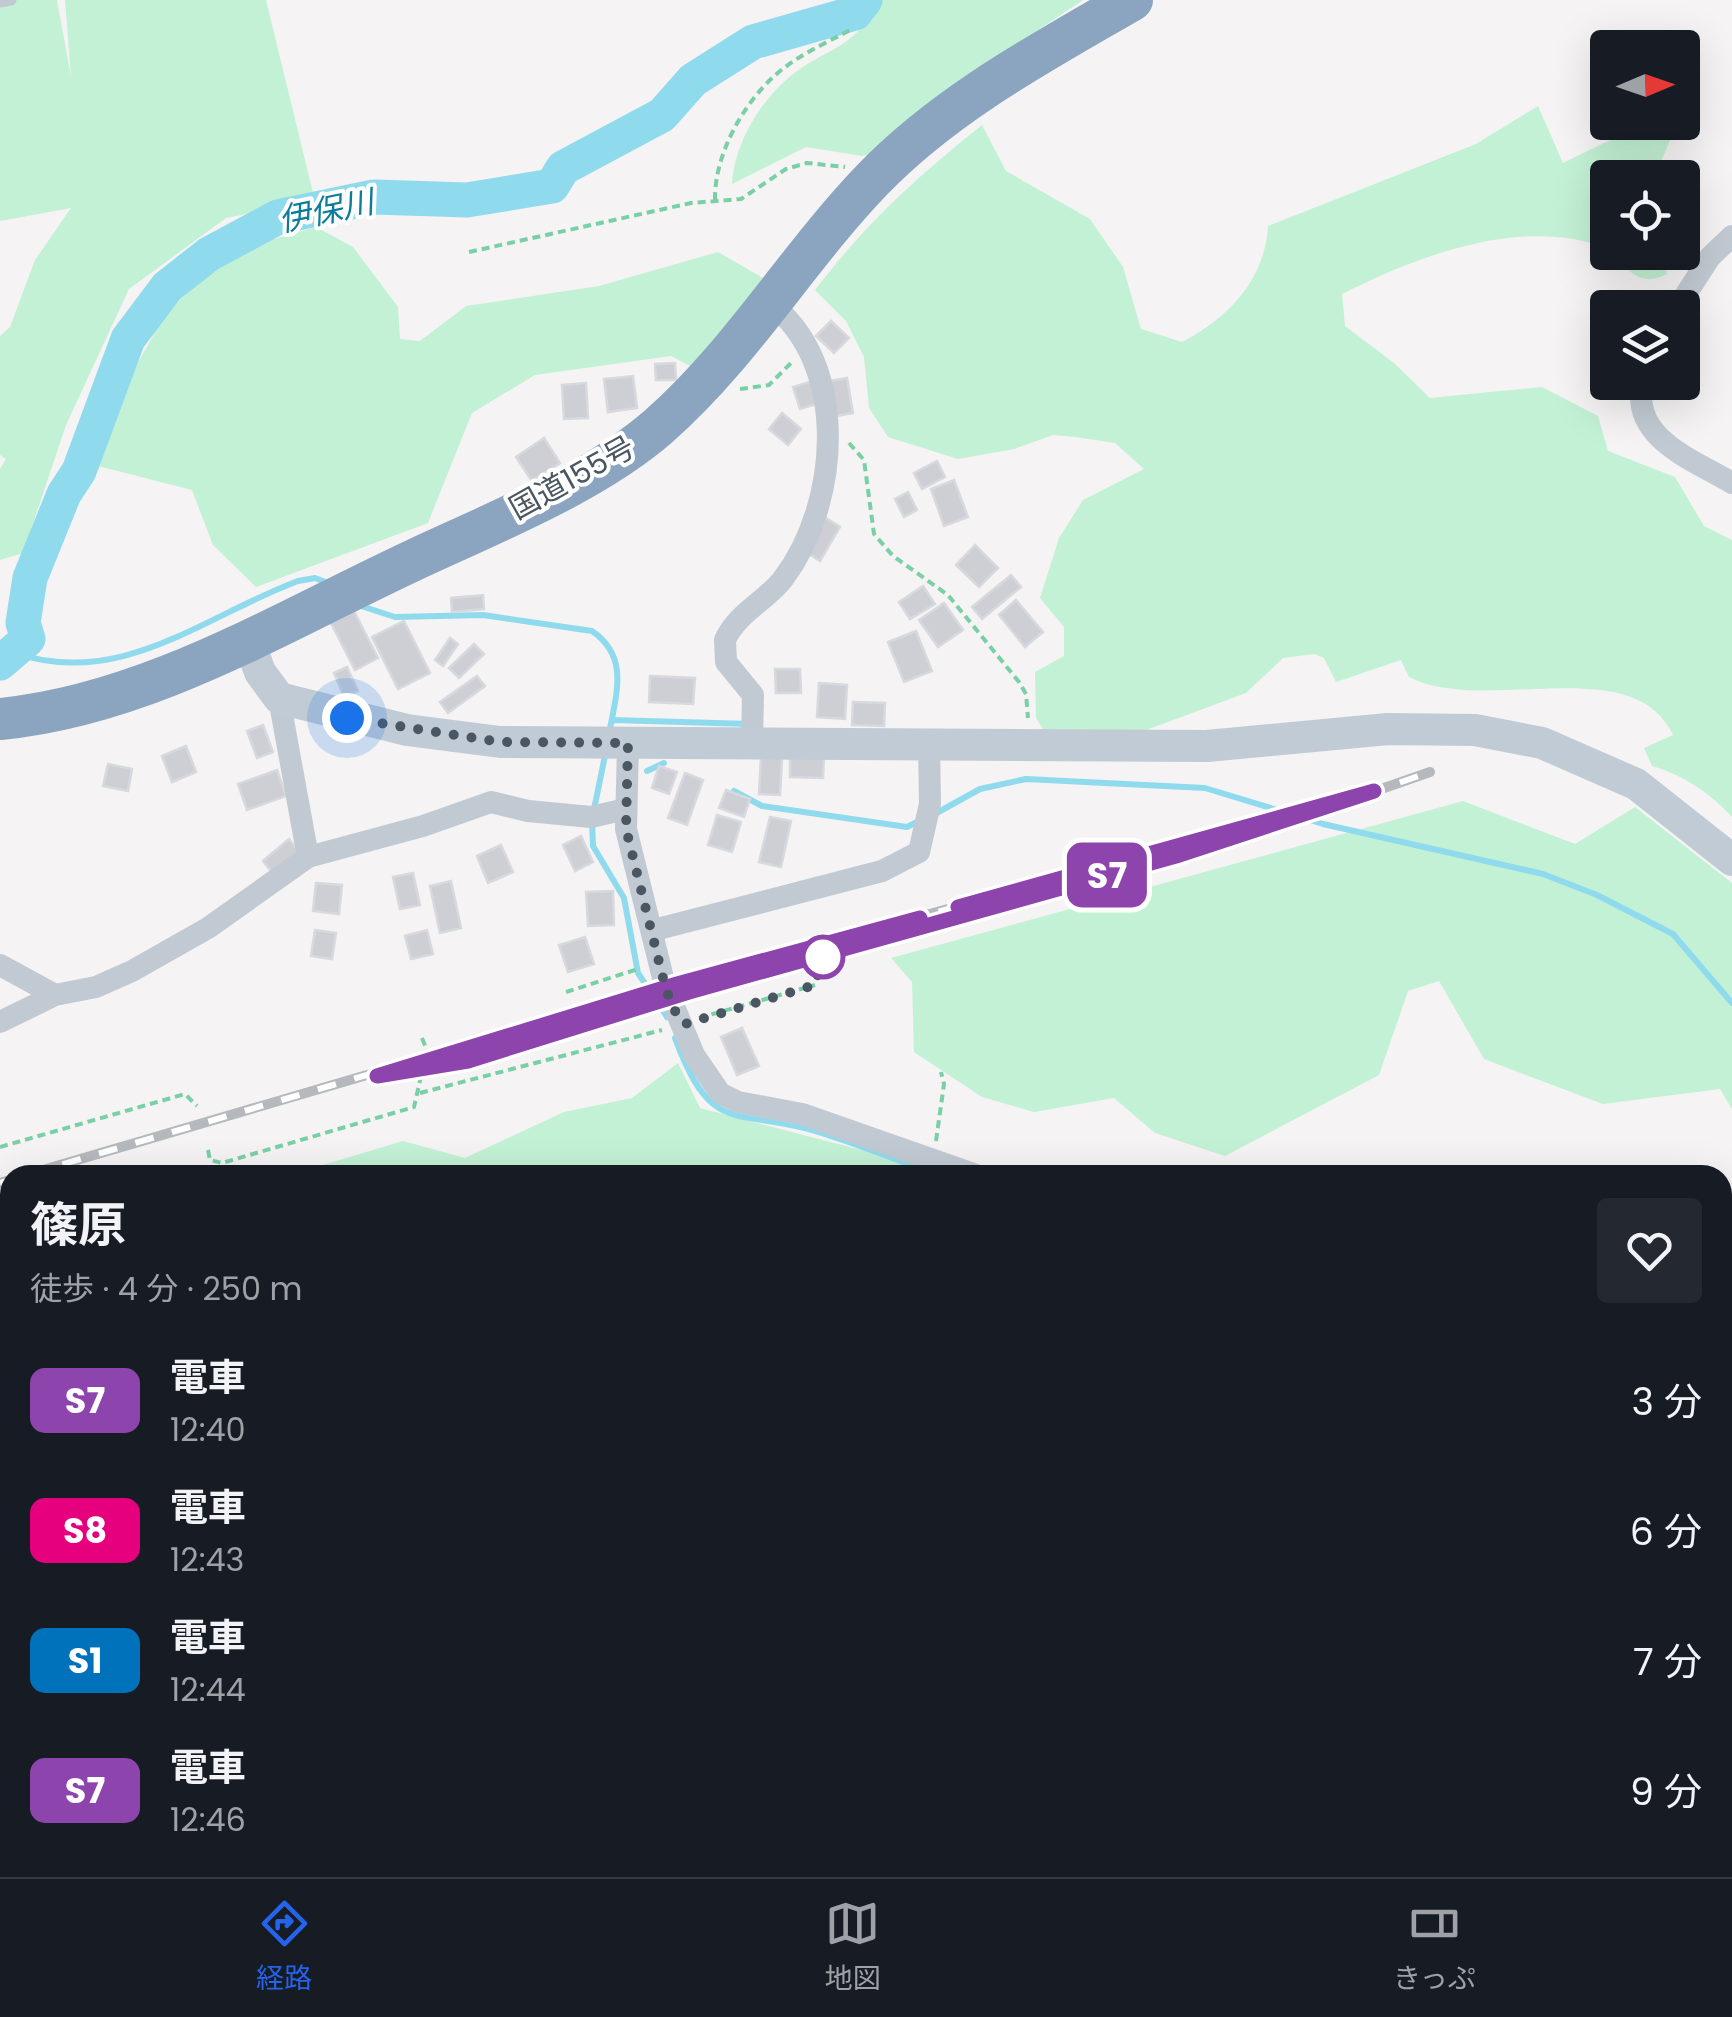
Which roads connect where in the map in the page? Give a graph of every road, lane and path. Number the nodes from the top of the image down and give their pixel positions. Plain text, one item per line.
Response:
1 (11, 0) edge
2 (1132, 0) edge
3 (0, 2) edge
4 (850, 30) dead end
5 (872, 180) junction
6 (715, 202) junction
7 (1732, 236) edge
8 (469, 252) dead end
9 (1689, 290) edge
10 (770, 303) junction
11 (810, 347) junction
12 (714, 369) junction
13 (1642, 400) edge
14 (828, 442) junction
15 (1732, 483) edge
16 (248, 639) junction
17 (279, 698) junction
18 (0, 719) edge
19 (752, 740) junction
20 (930, 742) junction
21 (628, 743) junction
22 (1027, 743) junction
23 (626, 808) junction
24 (308, 857) junction
25 (1732, 860) edge
26 (654, 930) junction
27 (0, 965) edge
28 (662, 966) junction
29 (815, 985) dead end
30 (566, 992) dead end
31 (55, 995) junction
32 (0, 1022) edge
33 (685, 1024) junction
34 (421, 1036) dead end
35 (941, 1072) dead end
36 (420, 1093) junction
37 (197, 1106) dead end
38 (0, 1147) edge
39 (208, 1150) dead end
40 (937, 1160) junction
41 (950, 1165) edge

1 - 3 lane
2 - 5 highway, 国道155号
4 - 6 path
5 - 6 path
5 - 10 highway, 国道155号
6 - 8 path
7 - 9 street
10 - 11 street
10 - 12 highway, 国道155号
11 - 12 path
11 - 14 street
12 - 16 highway, 国道155号
13 - 15 street
14 - 19 street
14 - 22 path
16 - 17 street
16 - 18 highway, 国道155号
17 - 21 street
17 - 24 street
19 - 20 street
19 - 21 street
20 - 22 street
20 - 26 street
21 - 23 street
22 - 25 street
23 - 24 street
23 - 26 street
24 - 31 street
26 - 28 street
27 - 31 street
28 - 30 path
28 - 33 street
29 - 33 path
31 - 32 street
33 - 36 path
33 - 40 street
34 - 36 path
35 - 40 path
36 - 39 path
37 - 38 path
40 - 41 street

